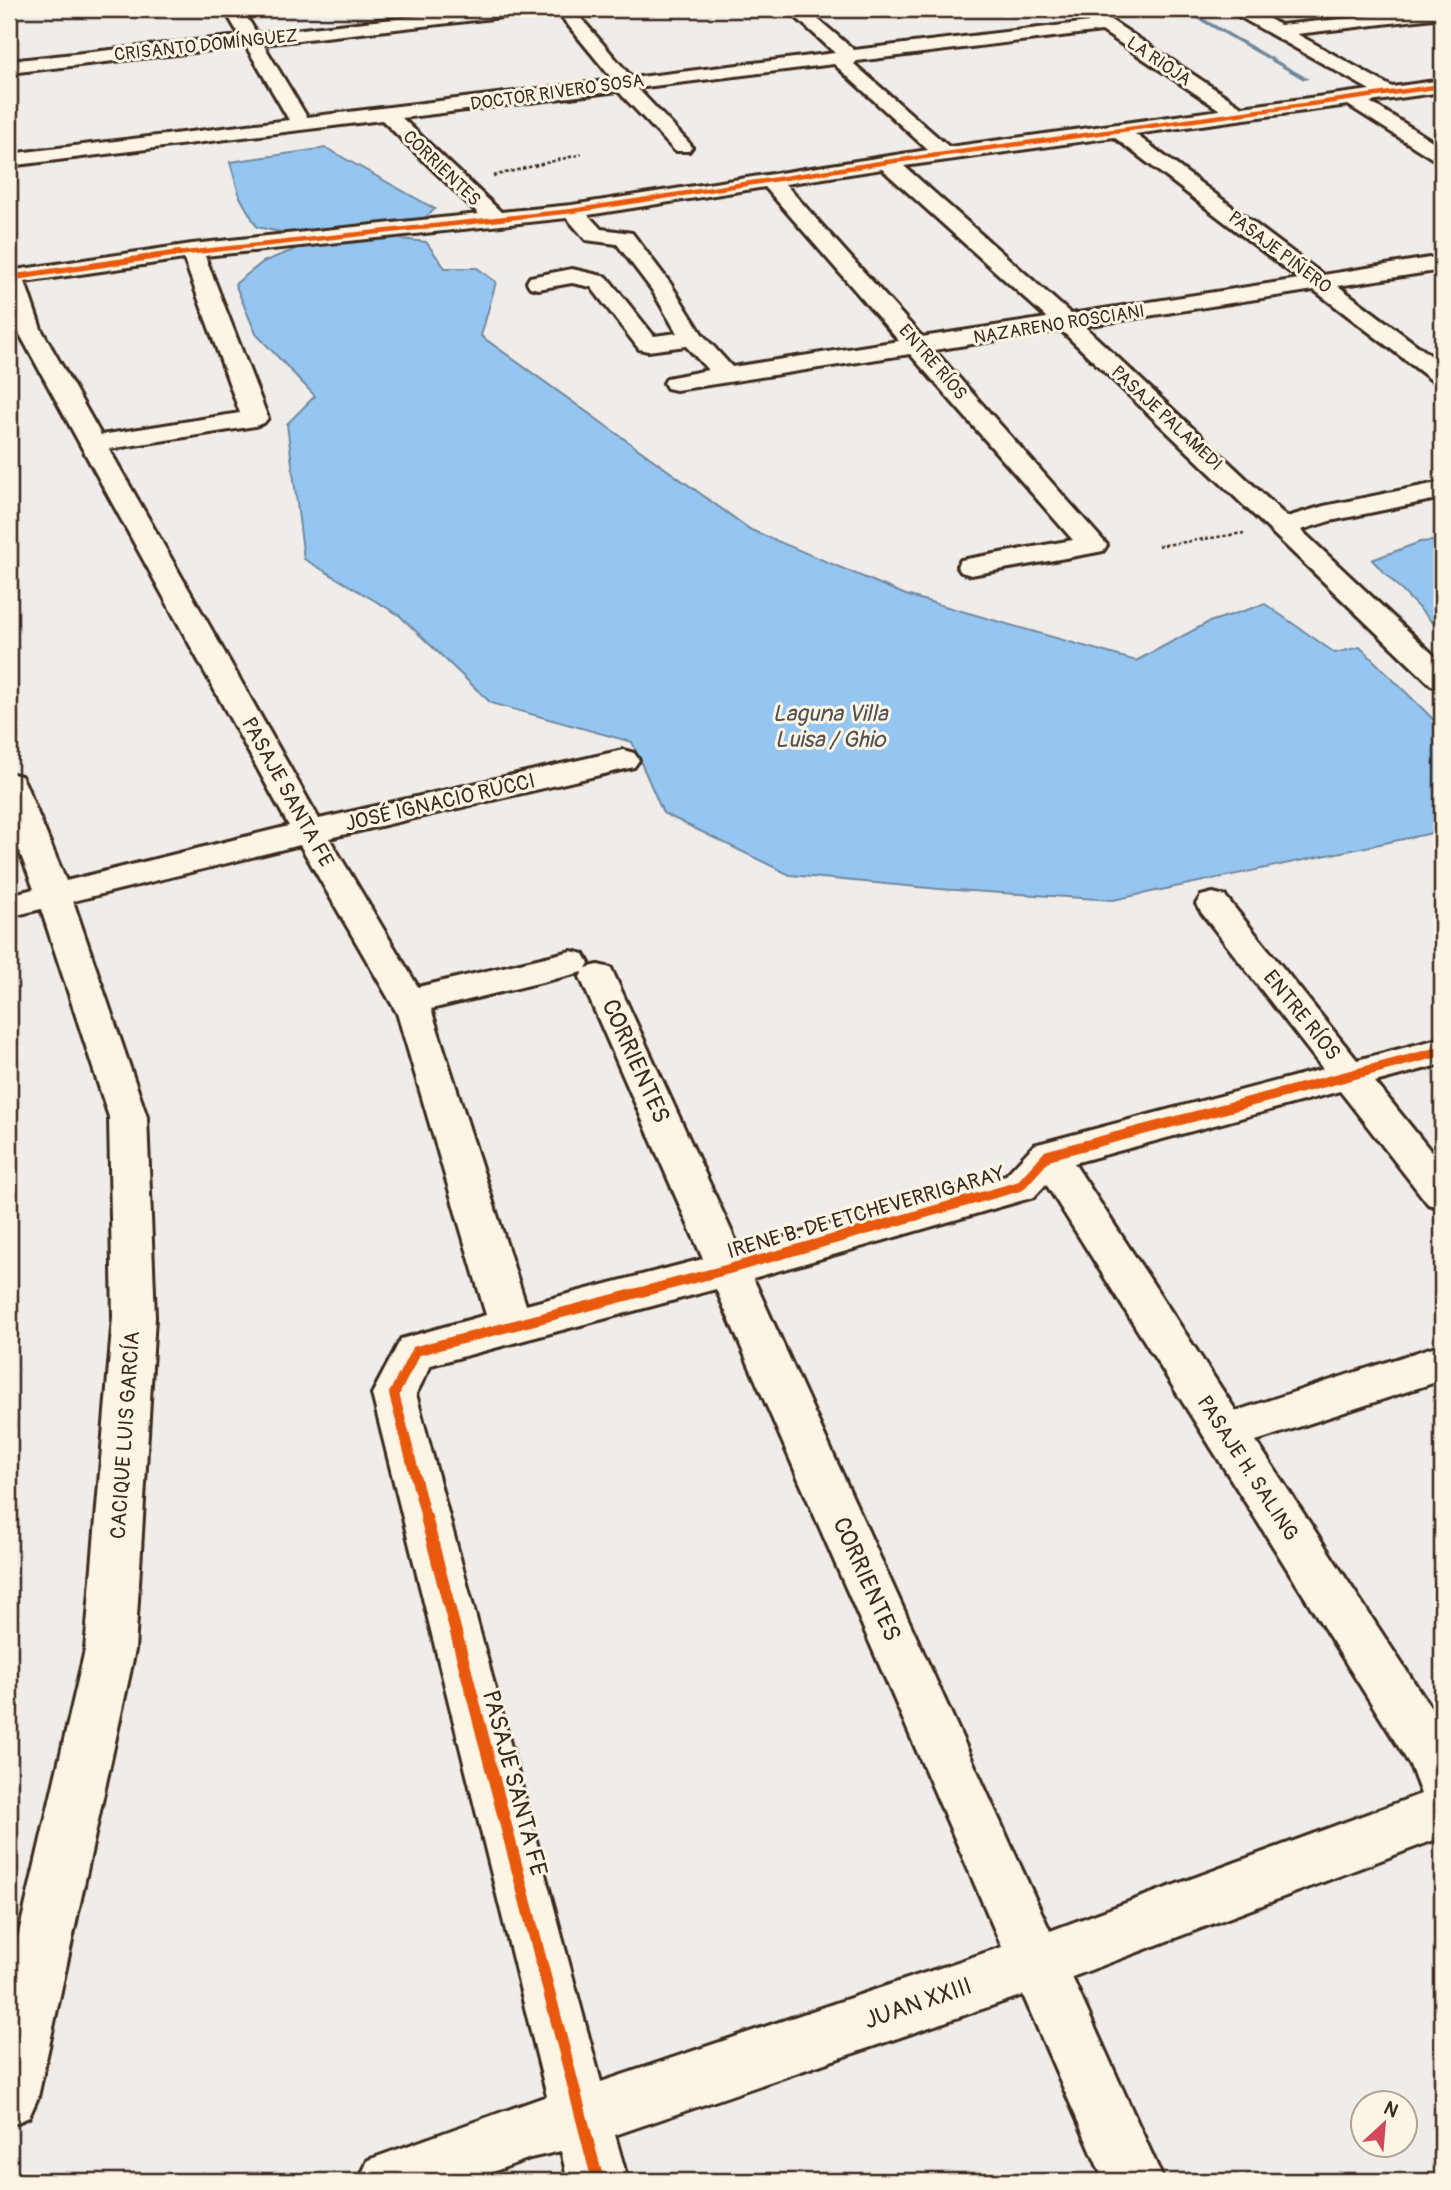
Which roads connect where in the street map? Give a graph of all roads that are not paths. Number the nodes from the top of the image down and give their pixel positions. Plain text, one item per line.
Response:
1 (233, 9) edge
2 (529, 9) edge
3 (564, 9) edge
4 (796, 9) edge
5 (1082, 9) edge
6 (1239, 9) edge
7 (1442, 12) edge
8 (1105, 24) junction
9 (1281, 30) junction
10 (252, 40) junction
11 (851, 57) junction
12 (9, 67) edge
13 (626, 83) junction
14 (1442, 86) edge
15 (1389, 93) junction
16 (1352, 99) junction
17 (1237, 113) junction
18 (388, 115) junction
19 (301, 123) junction
20 (1117, 130) junction
21 (682, 147) dead end
22 (944, 154) junction
23 (1442, 156) edge
24 (9, 160) edge
25 (887, 162) junction
26 (771, 181) junction
27 (572, 211) junction
28 (497, 220) junction
29 (192, 251) junction
30 (1442, 263) edge
31 (10, 278) edge
32 (538, 282) dead end
33 (1322, 283) junction
34 (1067, 323) junction
35 (692, 338) junction
36 (919, 346) junction
37 (726, 375) junction
38 (1442, 376) edge
39 (676, 383) dead end
40 (94, 444) junction
41 (1442, 490) edge
42 (1283, 527) junction
43 (971, 566) dead end
44 (1442, 679) edge
45 (623, 760) dead end
46 (9, 783) edge
47 (309, 832) junction
48 (54, 895) junction
49 (1213, 904) dead end
50 (9, 906) edge
51 (409, 1002) junction
52 (1442, 1051) edge
53 (1350, 1074) junction
54 (1048, 1155) junction
55 (1442, 1194) edge
56 (729, 1269) junction
57 (512, 1327) junction
58 (1442, 1362) edge
59 (394, 1395) joint
60 (1225, 1433) junction
61 (1442, 1784) edge
62 (1442, 1812) edge
63 (1037, 1963) junction
64 (9, 2097) edge
65 (582, 2117) junction
66 (389, 2181) edge
67 (598, 2181) edge
68 (1134, 2181) edge

1 - 10 street
2 - 10 street, CRISANTO DOMÍNGUEZ
3 - 13 street
4 - 11 street
5 - 8 street, LA RIOJA
6 - 9 street
7 - 9 street
8 - 11 street, DOCTOR RIVERO SOSA
8 - 17 street, LA RIOJA
9 - 15 street
10 - 12 street, CRISANTO DOMÍNGUEZ
10 - 19 street
11 - 13 street, DOCTOR RIVERO SOSA
11 - 22 street
13 - 18 street, DOCTOR RIVERO SOSA
13 - 21 street
14 - 15 street
15 - 16 street
16 - 17 street
16 - 23 street
17 - 20 street
18 - 19 street, DOCTOR RIVERO SOSA
18 - 28 street, CORRIENTES
19 - 24 street, DOCTOR RIVERO SOSA
20 - 22 street
20 - 33 street, PASAJE PIÑERO
22 - 25 street
25 - 26 street
25 - 34 street, PASAJE PALAMEDI
26 - 27 street
26 - 36 street, ENTRE RÍOS
27 - 28 street
27 - 35 street
28 - 29 street
29 - 31 street
29 - 40 street
30 - 33 street, NAZARENO ROSCIANI
31 - 40 street, PASAJE SANTA FE
32 - 35 street
33 - 34 street, NAZARENO ROSCIANI
33 - 38 street, PASAJE PIÑERO
34 - 36 street, NAZARENO ROSCIANI
34 - 42 street, PASAJE PALAMEDI
35 - 37 street
36 - 37 street, NAZARENO ROSCIANI
36 - 43 street, ENTRE RÍOS
37 - 39 street, NAZARENO ROSCIANI
40 - 47 street, PASAJE SANTA FE
41 - 42 street
42 - 44 street, PASAJE PALAMEDI
45 - 47 street, JOSÉ IGNACIO RUCCI
46 - 48 street, CACIQUE LUIS GARCÍA
47 - 48 street, JOSÉ IGNACIO RUCCI
47 - 51 street, PASAJE SANTA FE
48 - 50 street, JOSÉ IGNACIO RUCCI
48 - 64 street, CACIQUE LUIS GARCÍA
49 - 53 street, ENTRE RÍOS
51 - 56 street, CORRIENTES
51 - 57 street, PASAJE SANTA FE
52 - 53 street
53 - 54 street
53 - 55 street, ENTRE RÍOS
54 - 56 street, IRENE B. DE ETCHEVERRIGARAY
54 - 60 street, PASAJE H. SALING
56 - 57 street, IRENE B. DE ETCHEVERRIGARAY
56 - 63 street, CORRIENTES
57 - 59 street, IRENE B. DE ETCHEVERRIGARAY
58 - 60 street
59 - 65 street, PASAJE SANTA FE
60 - 61 street, PASAJE H. SALING
62 - 63 street, JUAN XXIII
63 - 65 street, JUAN XXIII
63 - 68 street, CORRIENTES
65 - 66 street, JUAN XXIII
65 - 67 street, PASAJE SANTA FE

